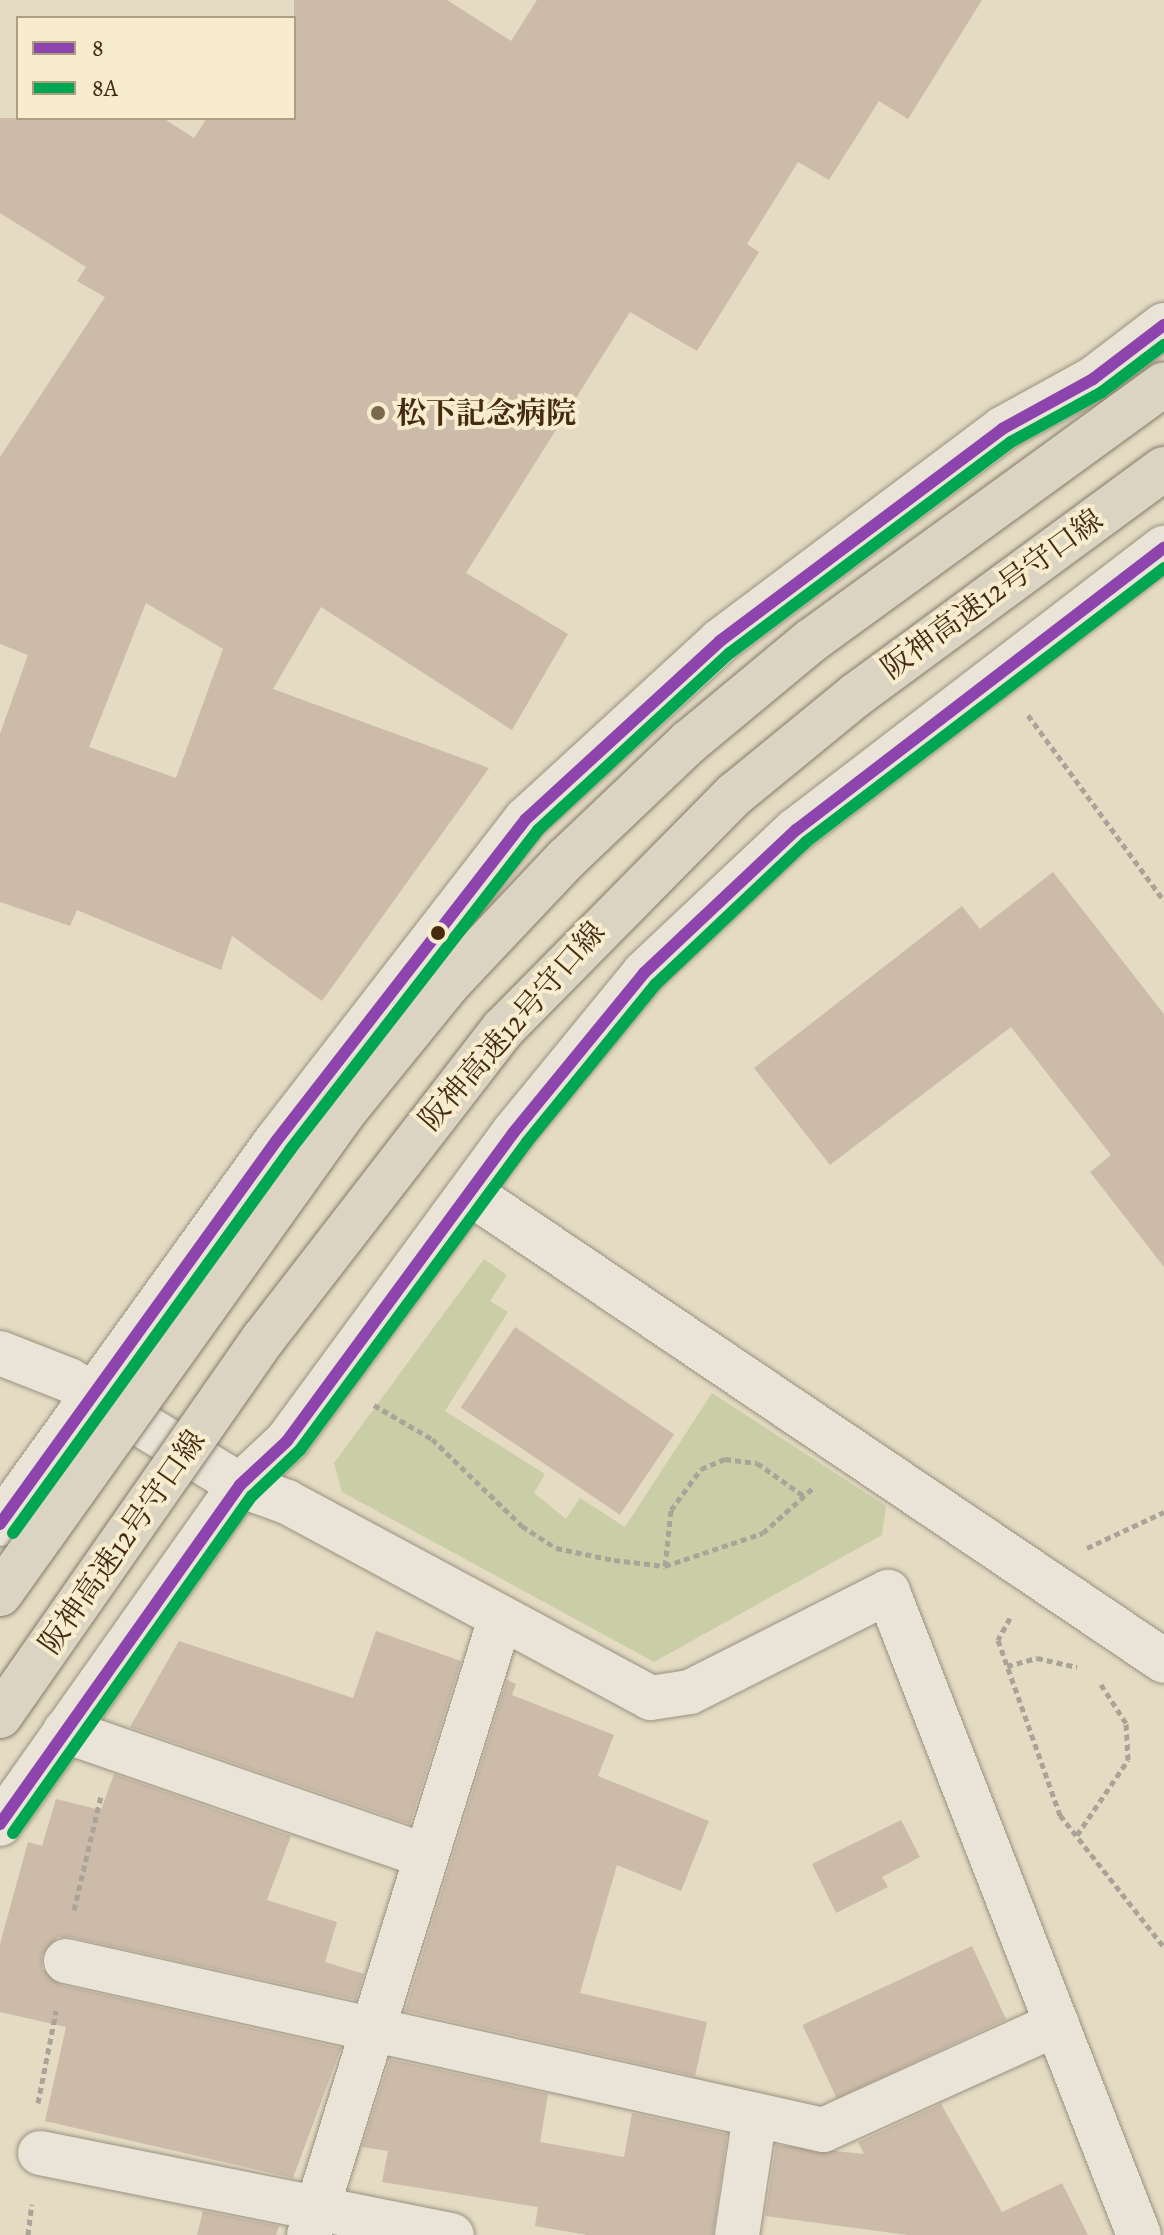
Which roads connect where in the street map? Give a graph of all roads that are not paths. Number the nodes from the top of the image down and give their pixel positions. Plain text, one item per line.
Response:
1 (1164, 325) edge
2 (1164, 384) edge
3 (1164, 469) edge
4 (1164, 548) edge
5 (470, 1193) junction
6 (0, 1353) edge
7 (93, 1395) junction
8 (240, 1485) junction
9 (0, 1524) edge
10 (0, 1594) edge
11 (500, 1619) junction
12 (1164, 1661) edge
13 (0, 1716) edge
14 (65, 1731) junction
15 (0, 1824) edge
16 (425, 1856) junction
17 (66, 1961) dead end
18 (1057, 2024) junction
19 (372, 2030) junction
20 (755, 2115) junction
21 (40, 2153) dead end
22 (313, 2221) edge
23 (452, 2235) edge
24 (737, 2235) edge
25 (1139, 2235) edge

1 - 7 street
2 - 10 highway, bridge
3 - 13 highway, 阪神高速12号守口線, bridge
4 - 5 street
5 - 8 street
5 - 12 street
6 - 7 street
7 - 8 street
7 - 9 street
8 - 11 street
8 - 14 street
11 - 16 street
11 - 18 street
14 - 15 street
14 - 16 street
16 - 19 street
17 - 19 street
18 - 20 street
18 - 25 street
19 - 20 street
19 - 22 street
20 - 24 street
21 - 22 street
22 - 23 street

